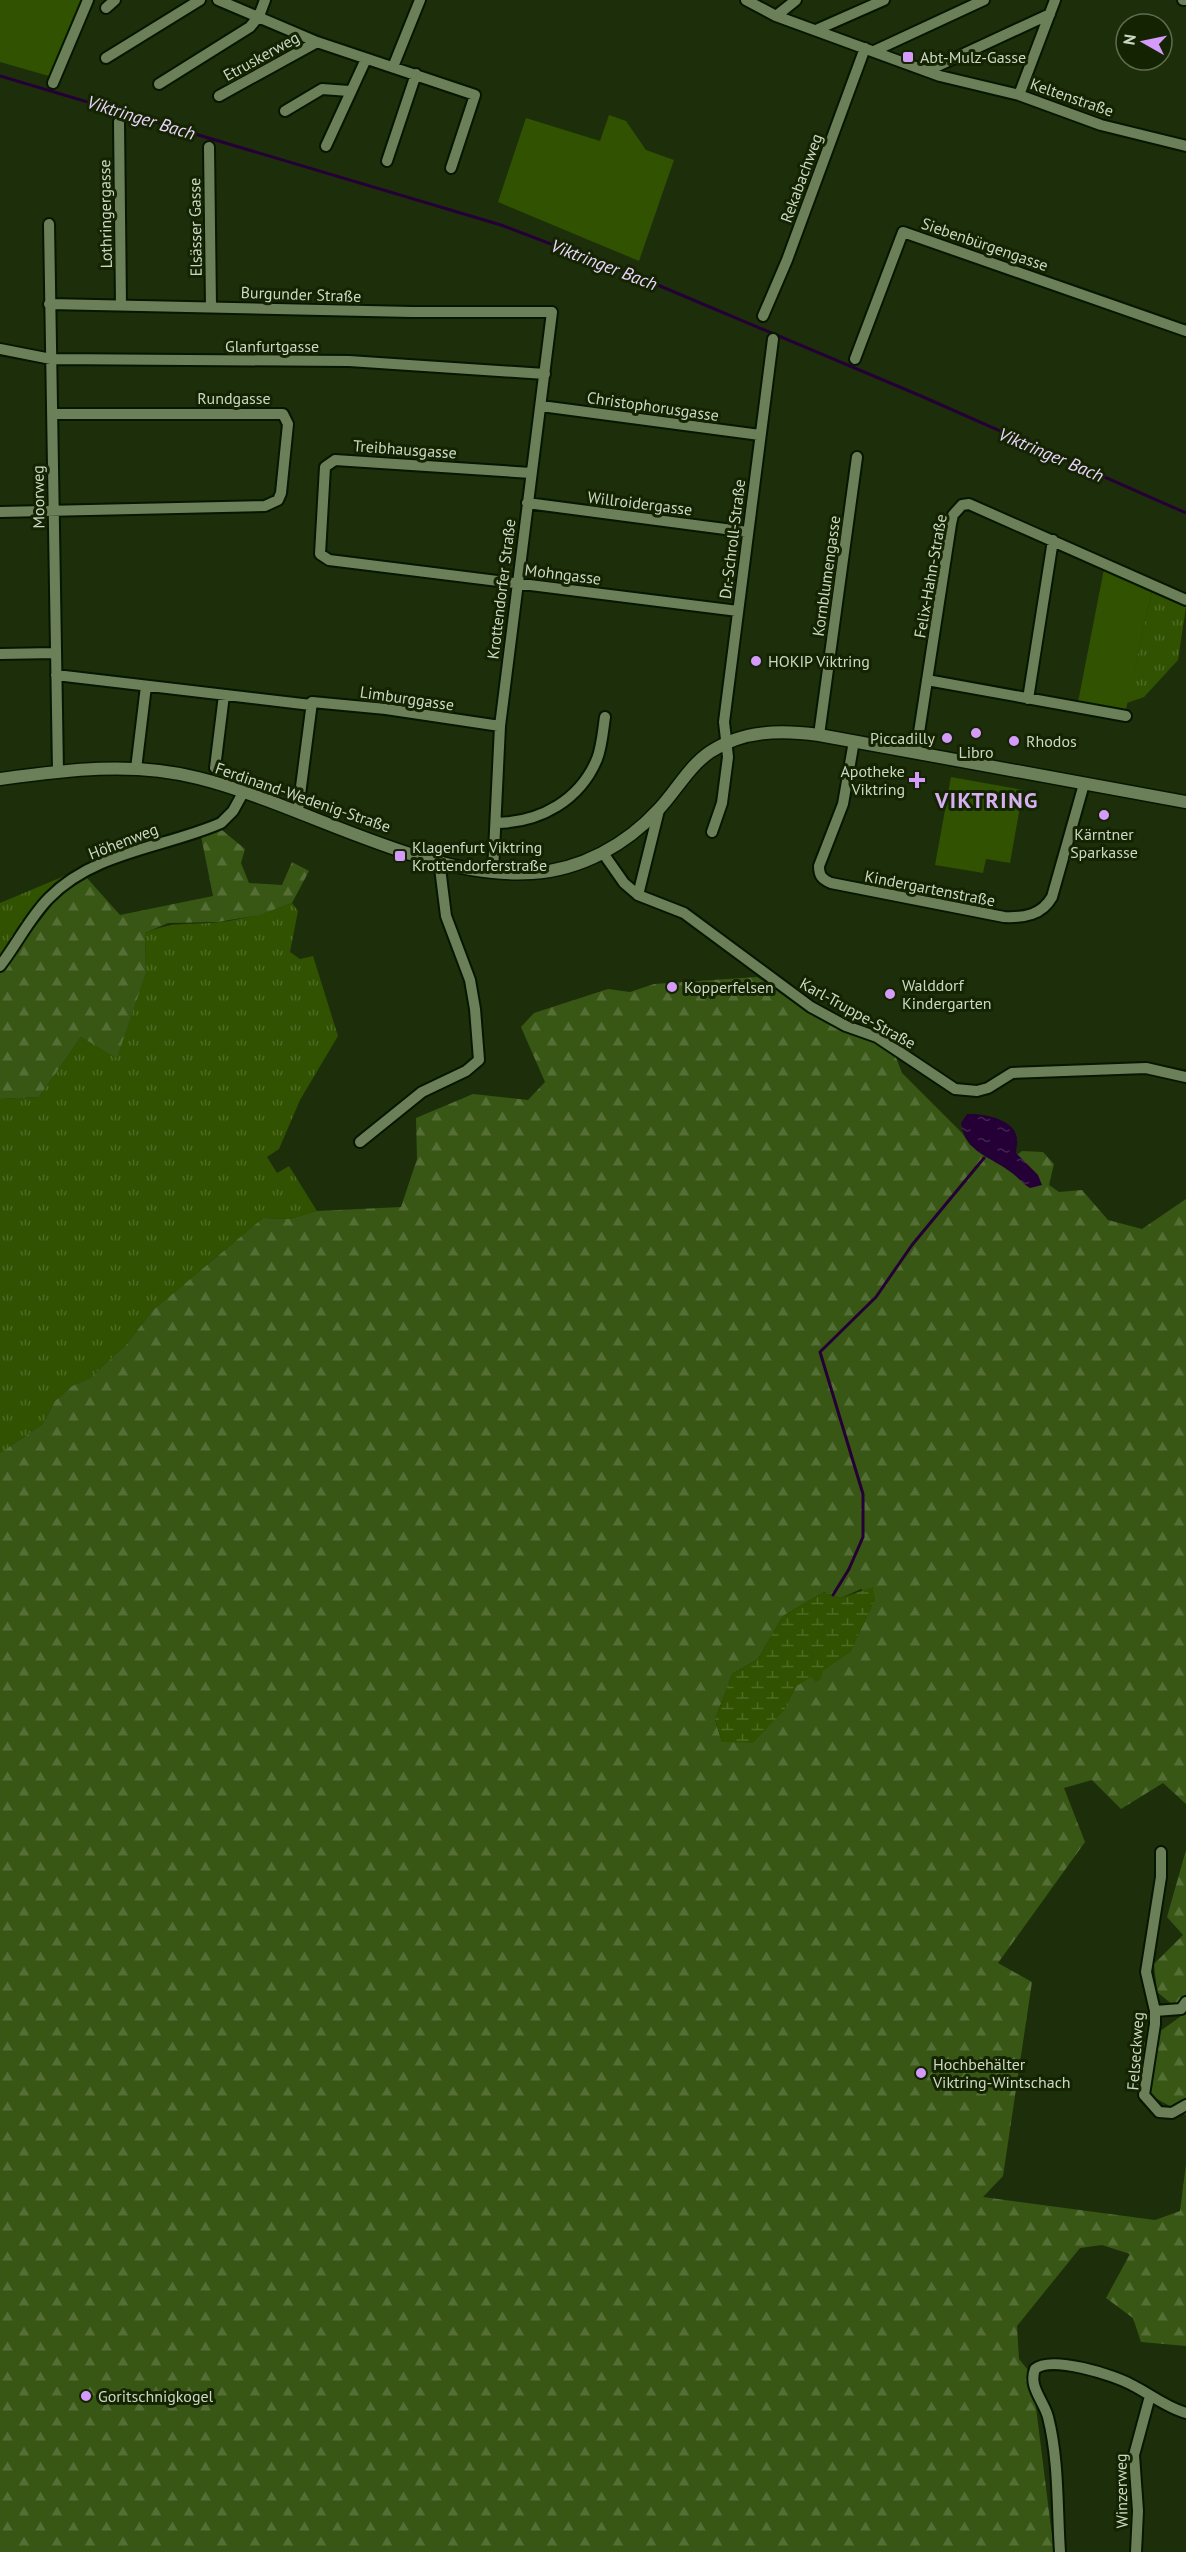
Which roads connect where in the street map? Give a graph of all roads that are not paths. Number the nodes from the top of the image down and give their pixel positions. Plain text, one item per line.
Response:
1 (88, 0) edge
2 (115, 0) edge
3 (200, 0) edge
4 (218, 0) edge
5 (265, 0) edge
6 (420, 0) edge
7 (746, 0) edge
8 (796, 0) edge
9 (884, 0) edge
10 (984, 0) edge
11 (1055, 0) edge
12 (106, 8) dead end
13 (1050, 14) junction
14 (259, 16) junction
15 (776, 16) junction
16 (816, 30) junction
17 (317, 42) junction
18 (870, 50) junction
19 (106, 58) dead end
20 (366, 59) junction
21 (393, 67) junction
22 (927, 71) junction
23 (416, 74) junction
24 (53, 83) dead end
25 (159, 84) dead end
26 (349, 91) junction
27 (1019, 95) junction
28 (219, 96) dead end
29 (285, 111) dead end
30 (119, 122) dead end
31 (326, 146) dead end
32 (1186, 146) edge
33 (209, 147) dead end
34 (387, 161) dead end
35 (451, 168) dead end
36 (49, 224) dead end
37 (50, 304) junction
38 (121, 306) junction
39 (211, 307) junction
40 (552, 312) joint
41 (763, 316) dead end
42 (1186, 330) edge
43 (773, 339) dead end
44 (0, 349) edge
45 (51, 359) junction
46 (855, 359) dead end
47 (545, 374) junction
48 (541, 406) junction
49 (52, 414) junction
50 (760, 435) junction
51 (857, 457) dead end
52 (531, 473) junction
53 (527, 503) junction
54 (54, 511) junction
55 (0, 512) edge
56 (748, 532) junction
57 (1053, 540) junction
58 (320, 549) joint
59 (517, 584) junction
60 (1186, 600) edge
61 (738, 611) junction
62 (55, 653) junction
63 (0, 654) edge
64 (56, 675) junction
65 (927, 680) junction
66 (146, 686) junction
67 (224, 695) junction
68 (1028, 699) junction
69 (311, 705) junction
70 (1126, 716) dead end
71 (605, 717) dead end
72 (500, 726) junction
73 (819, 735) junction
74 (854, 741) junction
75 (727, 742) junction
76 (916, 752) junction
77 (215, 768) dead end
78 (136, 769) junction
79 (58, 771) junction
80 (0, 779) edge
81 (1084, 783) junction
82 (244, 791) junction
83 (1186, 802) edge
84 (298, 810) junction
85 (659, 810) junction
86 (497, 823) junction
87 (712, 832) dead end
88 (603, 854) junction
89 (439, 860) junction
90 (493, 872) junction
91 (638, 895) junction
92 (0, 966) edge
93 (1186, 1077) edge
94 (360, 1142) dead end
95 (1161, 1852) dead end
96 (1186, 2002) edge
97 (1155, 2011) junction
98 (1186, 2105) edge
99 (1150, 2396) junction
100 (1186, 2413) edge
101 (1060, 2552) edge
102 (1136, 2552) edge

1 - 24 street
2 - 12 street
3 - 19 street
4 - 14 street, Etruskerweg
5 - 14 street
6 - 21 street
7 - 15 street, Keltenstraße
8 - 15 street
9 - 16 street
10 - 18 street
11 - 13 street
13 - 22 street
13 - 27 street
14 - 17 street, Etruskerweg
14 - 25 street, Etruskerweg
15 - 16 street, Keltenstraße
16 - 18 street, Keltenstraße
17 - 20 street, Etruskerweg
17 - 28 street, Etruskerweg
18 - 22 street, Keltenstraße
18 - 41 street, Rekabachweg
20 - 21 street, Etruskerweg
20 - 26 street
21 - 23 street, Etruskerweg
22 - 27 street, Keltenstraße
23 - 34 street
23 - 35 street, Etruskerweg
26 - 29 street
26 - 31 street
27 - 32 street, Keltenstraße
30 - 38 street, Lothringergasse
33 - 39 street, Elsässer Gasse
36 - 37 street, Moorweg
37 - 38 street, Burgunder Straße
37 - 45 street, Moorweg
38 - 39 street, Burgunder Straße
39 - 40 street, Burgunder Straße
40 - 47 street, Krottendorfer Straße
42 - 46 street, Siebenbürgengasse
43 - 50 street, Dr.-Schroll-Straße
44 - 45 street, Glanfurtgasse
45 - 47 street, Glanfurtgasse
45 - 49 street, Moorweg
47 - 48 street, Krottendorfer Straße
48 - 50 street, Christophorusgasse
48 - 52 street, Krottendorfer Straße
49 - 54 street, Moorweg
49 - 54 street, Rundgasse
50 - 56 street, Dr.-Schroll-Straße
51 - 73 street, Kornblumengasse
52 - 53 street, Krottendorfer Straße
52 - 58 street, Treibhausgasse
53 - 56 street, Willroidergasse
53 - 59 street, Krottendorfer Straße
54 - 55 street
54 - 62 street, Moorweg
56 - 61 street, Dr.-Schroll-Straße
57 - 60 street, Felix-Hahn-Straße
57 - 65 street, Felix-Hahn-Straße
57 - 68 street
58 - 59 street, Mohngasse
59 - 61 street, Mohngasse
59 - 72 street, Krottendorfer Straße
61 - 75 street, Dr.-Schroll-Straße
62 - 63 street
62 - 64 street, Moorweg
64 - 66 street, Limburggasse
64 - 79 street, Moorweg
65 - 68 street
65 - 76 street, Felix-Hahn-Straße
66 - 67 street, Limburggasse
66 - 78 street
67 - 69 street, Limburggasse
67 - 77 street
68 - 70 street
69 - 72 street, Limburggasse
69 - 84 street
71 - 86 street
72 - 86 street, Krottendorfer Straße
73 - 74 street, Ferdinand-Wedenig-Straße
73 - 75 street, Ferdinand-Wedenig-Straße
74 - 76 street, Ferdinand-Wedenig-Straße
74 - 81 street, Kindergartenstraße
75 - 85 street, Ferdinand-Wedenig-Straße
75 - 87 street, Dr.-Schroll-Straße
76 - 81 street, Ferdinand-Wedenig-Straße
78 - 79 street, Ferdinand-Wedenig-Straße
78 - 82 street, Ferdinand-Wedenig-Straße
79 - 80 street, Ferdinand-Wedenig-Straße
81 - 83 street, Ferdinand-Wedenig-Straße
82 - 84 street, Ferdinand-Wedenig-Straße
82 - 92 street, Höhenweg
84 - 89 street, Ferdinand-Wedenig-Straße
85 - 88 street, Ferdinand-Wedenig-Straße
85 - 91 street
86 - 90 street, Krottendorfer Straße
88 - 90 street, Ferdinand-Wedenig-Straße
88 - 91 street, Karl-Truppe-Straße
89 - 90 street, Ferdinand-Wedenig-Straße
89 - 94 street
91 - 93 street, Karl-Truppe-Straße
95 - 97 street, Felseckweg
96 - 97 street
97 - 98 street, Felseckweg
99 - 100 street
99 - 101 street
99 - 102 street, Winzerweg

